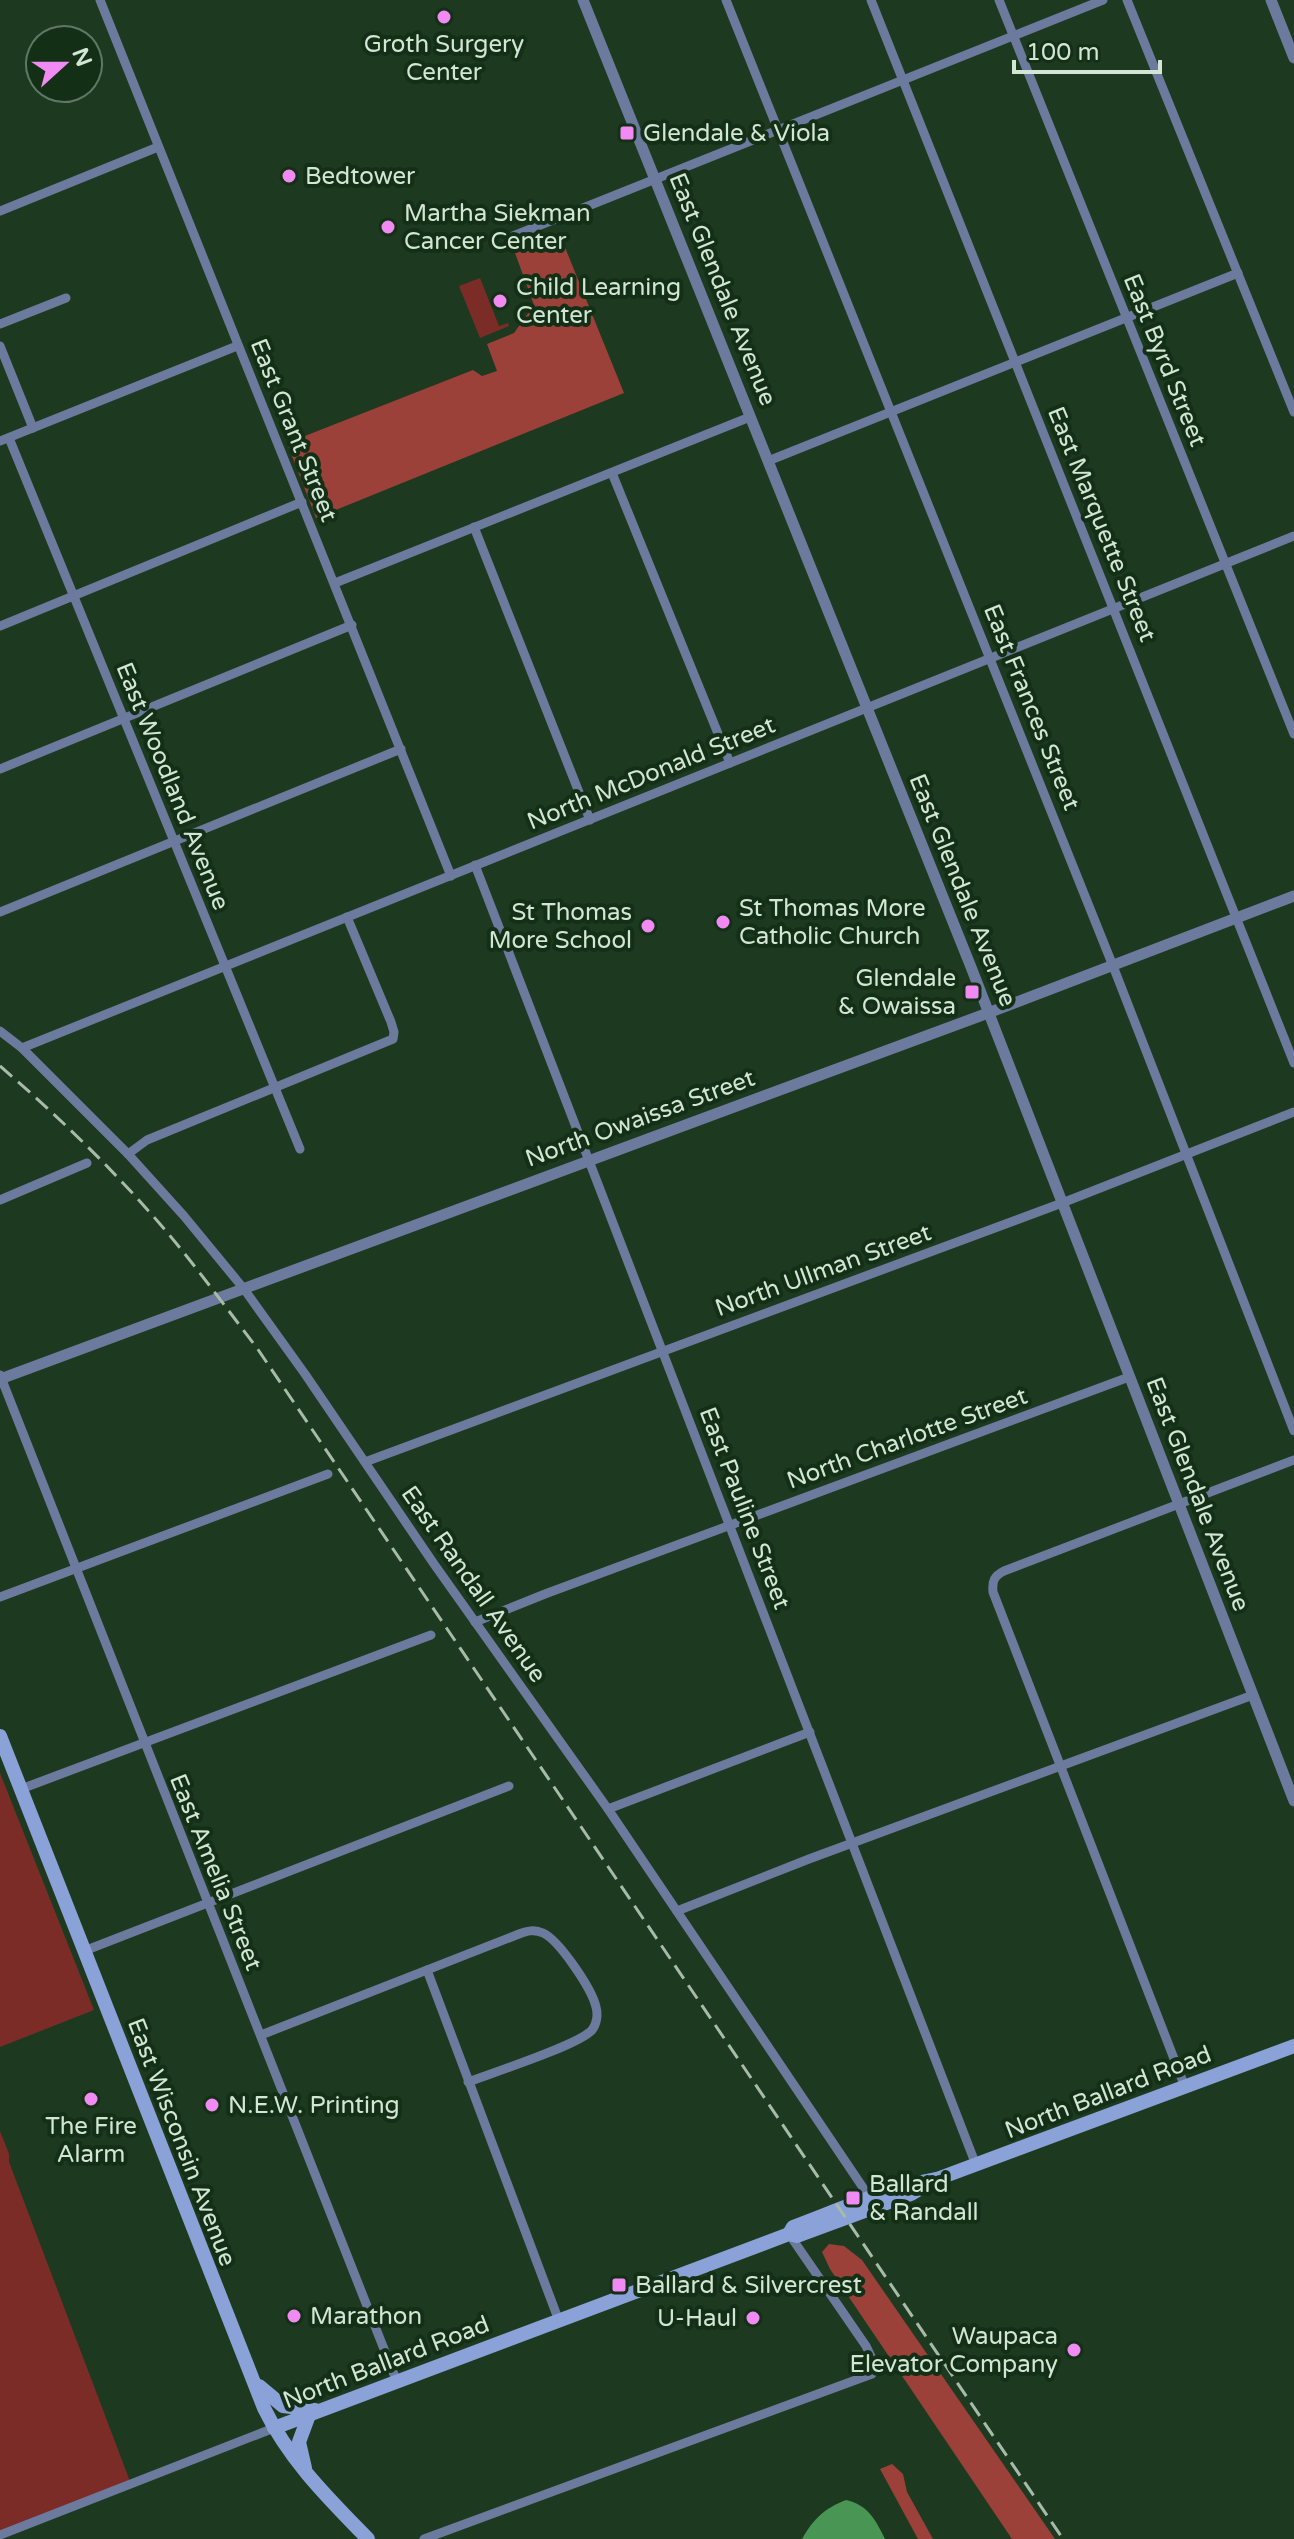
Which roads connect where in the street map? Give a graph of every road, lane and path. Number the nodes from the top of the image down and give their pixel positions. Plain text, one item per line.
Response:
1 (100, 0) edge
2 (583, 0) edge
3 (726, 0) edge
4 (871, 0) edge
5 (999, 0) edge
6 (1103, 0) edge
7 (1127, 0) edge
8 (1271, 0) edge
9 (1013, 36) junction
10 (1294, 58) edge
11 (903, 81) junction
12 (778, 130) junction
13 (158, 147) junction
14 (656, 180) junction
15 (0, 211) edge
16 (513, 236) dead end
17 (1238, 273) junction
18 (66, 298) dead end
19 (1126, 318) junction
20 (0, 324) edge
21 (0, 346) edge
22 (237, 346) junction
23 (1017, 362) junction
24 (891, 412) junction
25 (1294, 412) edge
26 (750, 417) junction
27 (33, 428) junction
28 (4, 439) edge
29 (768, 461) junction
30 (612, 473) junction
31 (302, 502) junction
32 (474, 527) junction
33 (1294, 536) edge
34 (1226, 564) junction
35 (335, 583) junction
36 (74, 596) junction
37 (1115, 608) junction
38 (352, 625) junction
39 (0, 626) edge
40 (991, 658) junction
41 (867, 708) junction
42 (124, 719) junction
43 (1294, 734) edge
44 (401, 749) junction
45 (730, 763) junction
46 (0, 769) edge
47 (590, 820) junction
48 (173, 841) junction
49 (475, 865) junction
50 (451, 876) junction
51 (1294, 896) edge
52 (0, 912) edge
53 (347, 917) junction
54 (1238, 917) junction
55 (225, 966) junction
56 (1113, 966) junction
57 (988, 1013) junction
58 (0, 1031) edge
59 (22, 1048) junction
60 (1294, 1063) edge
61 (275, 1089) junction
62 (1294, 1112) edge
63 (300, 1149) dead end
64 (128, 1154) junction
65 (1186, 1155) junction
66 (590, 1160) junction
67 (87, 1163) dead end
68 (0, 1200) edge
69 (1062, 1203) junction
70 (244, 1289) junction
71 (663, 1350) junction
72 (0, 1377) edge
73 (1129, 1377) junction
74 (1294, 1431) edge
75 (1294, 1460) edge
76 (365, 1462) junction
77 (328, 1474) dead end
78 (1178, 1505) junction
79 (730, 1524) junction
80 (76, 1568) junction
81 (0, 1597) edge
82 (475, 1622) junction
83 (431, 1635) dead end
84 (1253, 1695) junction
85 (810, 1732) junction
86 (0, 1736) edge
87 (143, 1744) junction
88 (1061, 1766) junction
89 (509, 1786) dead end
90 (21, 1789) junction
91 (1294, 1801) edge
92 (608, 1809) junction
93 (853, 1843) junction
94 (207, 1904) junction
95 (677, 1911) junction
96 (84, 1951) junction
97 (427, 1970) junction
98 (261, 2035) junction
99 (1294, 2046) edge
100 (468, 2082) junction
101 (1185, 2087) junction
102 (976, 2165) junction
103 (937, 2179) junction
104 (870, 2198) junction
105 (789, 2234) junction
106 (559, 2321) junction
107 (251, 2378) junction
108 (397, 2382) junction
109 (314, 2413) junction
110 (274, 2428) junction
111 (307, 2475) junction
112 (0, 2535) edge
113 (368, 2539) edge
114 (424, 2539) edge

1 - 13 street, East Grant Street
2 - 14 street, East Glendale Avenue
3 - 12 street, East Frances Street
4 - 11 street, East Marquette Street
5 - 9 street, East Byrd Street
6 - 9 street
7 - 17 street
8 - 10 street
9 - 11 street
9 - 19 street, East Byrd Street
11 - 12 street
11 - 23 street, East Marquette Street
12 - 14 street
12 - 24 street, East Frances Street
13 - 15 street
13 - 22 street, East Grant Street
14 - 16 street
14 - 26 street, East Glendale Avenue
17 - 19 street
17 - 25 street
18 - 20 street
19 - 23 street
19 - 34 street, East Byrd Street
21 - 27 street
22 - 27 street
22 - 31 street, East Grant Street
23 - 24 street
23 - 37 street, East Marquette Street
24 - 29 street
24 - 40 street, East Frances Street
26 - 29 street, East Glendale Avenue
26 - 30 street
27 - 28 street
28 - 36 street, East Woodland Avenue
29 - 41 street, East Glendale Avenue
30 - 32 street
30 - 45 street
31 - 35 street, East Grant Street
31 - 36 street
32 - 35 street
32 - 47 street
33 - 34 street, North McDonald Street
34 - 37 street, North McDonald Street
34 - 43 street, East Byrd Street
35 - 38 street, East Grant Street
36 - 39 street
36 - 42 street, East Woodland Avenue
37 - 40 street, North McDonald Street
37 - 54 street, East Marquette Street
38 - 42 street
38 - 44 street, East Grant Street
40 - 41 street, North McDonald Street
40 - 56 street, East Frances Street
41 - 45 street, North McDonald Street
41 - 57 street, East Glendale Avenue
42 - 46 street
42 - 48 street, East Woodland Avenue
44 - 48 street
44 - 50 street, East Grant Street
45 - 47 street, North McDonald Street
47 - 49 street, North McDonald Street
48 - 52 street
48 - 55 street, East Woodland Avenue
49 - 50 street, North McDonald Street
49 - 66 street, East Pauline Street
50 - 53 street, North McDonald Street
51 - 54 street, North Owaissa Street
53 - 55 street, North McDonald Street
53 - 61 street
54 - 56 street, North Owaissa Street
54 - 60 street, East Marquette Street
55 - 59 street, North McDonald Street
55 - 61 street, East Woodland Avenue
56 - 57 street, North Owaissa Street
56 - 65 street, East Frances Street
57 - 66 street, North Owaissa Street
57 - 69 street, East Glendale Avenue
58 - 59 street, East Randall Avenue
59 - 64 street, East Randall Avenue
61 - 63 street, East Woodland Avenue
61 - 64 street
62 - 65 street, North Ullman Street
64 - 70 street, East Randall Avenue
65 - 69 street, North Ullman Street
65 - 74 street, East Frances Street
66 - 70 street, North Owaissa Street
66 - 71 street, East Pauline Street
67 - 68 street
69 - 71 street, North Ullman Street
69 - 73 street, East Glendale Avenue
70 - 72 street, North Owaissa Street
70 - 76 street, East Randall Avenue
71 - 76 street, North Ullman Street
71 - 79 street, East Pauline Street
72 - 80 street, East Amelia Street
73 - 78 street, East Glendale Avenue
73 - 79 street, North Charlotte Street
75 - 78 street
76 - 82 street, East Randall Avenue
77 - 80 street
78 - 84 street, East Glendale Avenue
78 - 88 street
79 - 82 street, North Charlotte Street
79 - 85 street, East Pauline Street
80 - 81 street
80 - 87 street, East Amelia Street
82 - 92 street, East Randall Avenue
83 - 87 street
84 - 88 street
84 - 91 street, East Glendale Avenue
85 - 92 street
85 - 93 street, East Pauline Street
86 - 90 main road, East Wisconsin Avenue
87 - 90 street
87 - 94 street, East Amelia Street
88 - 93 street
88 - 101 street
89 - 94 street
90 - 96 main road, East Wisconsin Avenue
92 - 95 street, East Randall Avenue
93 - 95 street
93 - 102 street, East Pauline Street
94 - 96 street
94 - 98 street, East Amelia Street
95 - 104 street, East Randall Avenue
96 - 107 main road, East Wisconsin Avenue
97 - 98 street
97 - 100 street
97 - 100 street
98 - 108 street, East Amelia Street
99 - 101 main road, North Ballard Road
100 - 106 street
101 - 102 main road, North Ballard Road
102 - 103 main road, North Ballard Road
103 - 104 main road, North Ballard Road
103 - 105 main road, North Ballard Road
104 - 105 main road, North Ballard Road
105 - 106 main road, North Ballard Road
105 - 114 street
106 - 108 main road, North Ballard Road
107 - 109 main road
107 - 110 main road, East Wisconsin Avenue
108 - 109 main road, North Ballard Road
109 - 110 main road, North Ballard Road
109 - 111 main road
110 - 111 main road, East Wisconsin Avenue
110 - 112 street, North Ballard Road
111 - 113 main road, East Wisconsin Avenue

